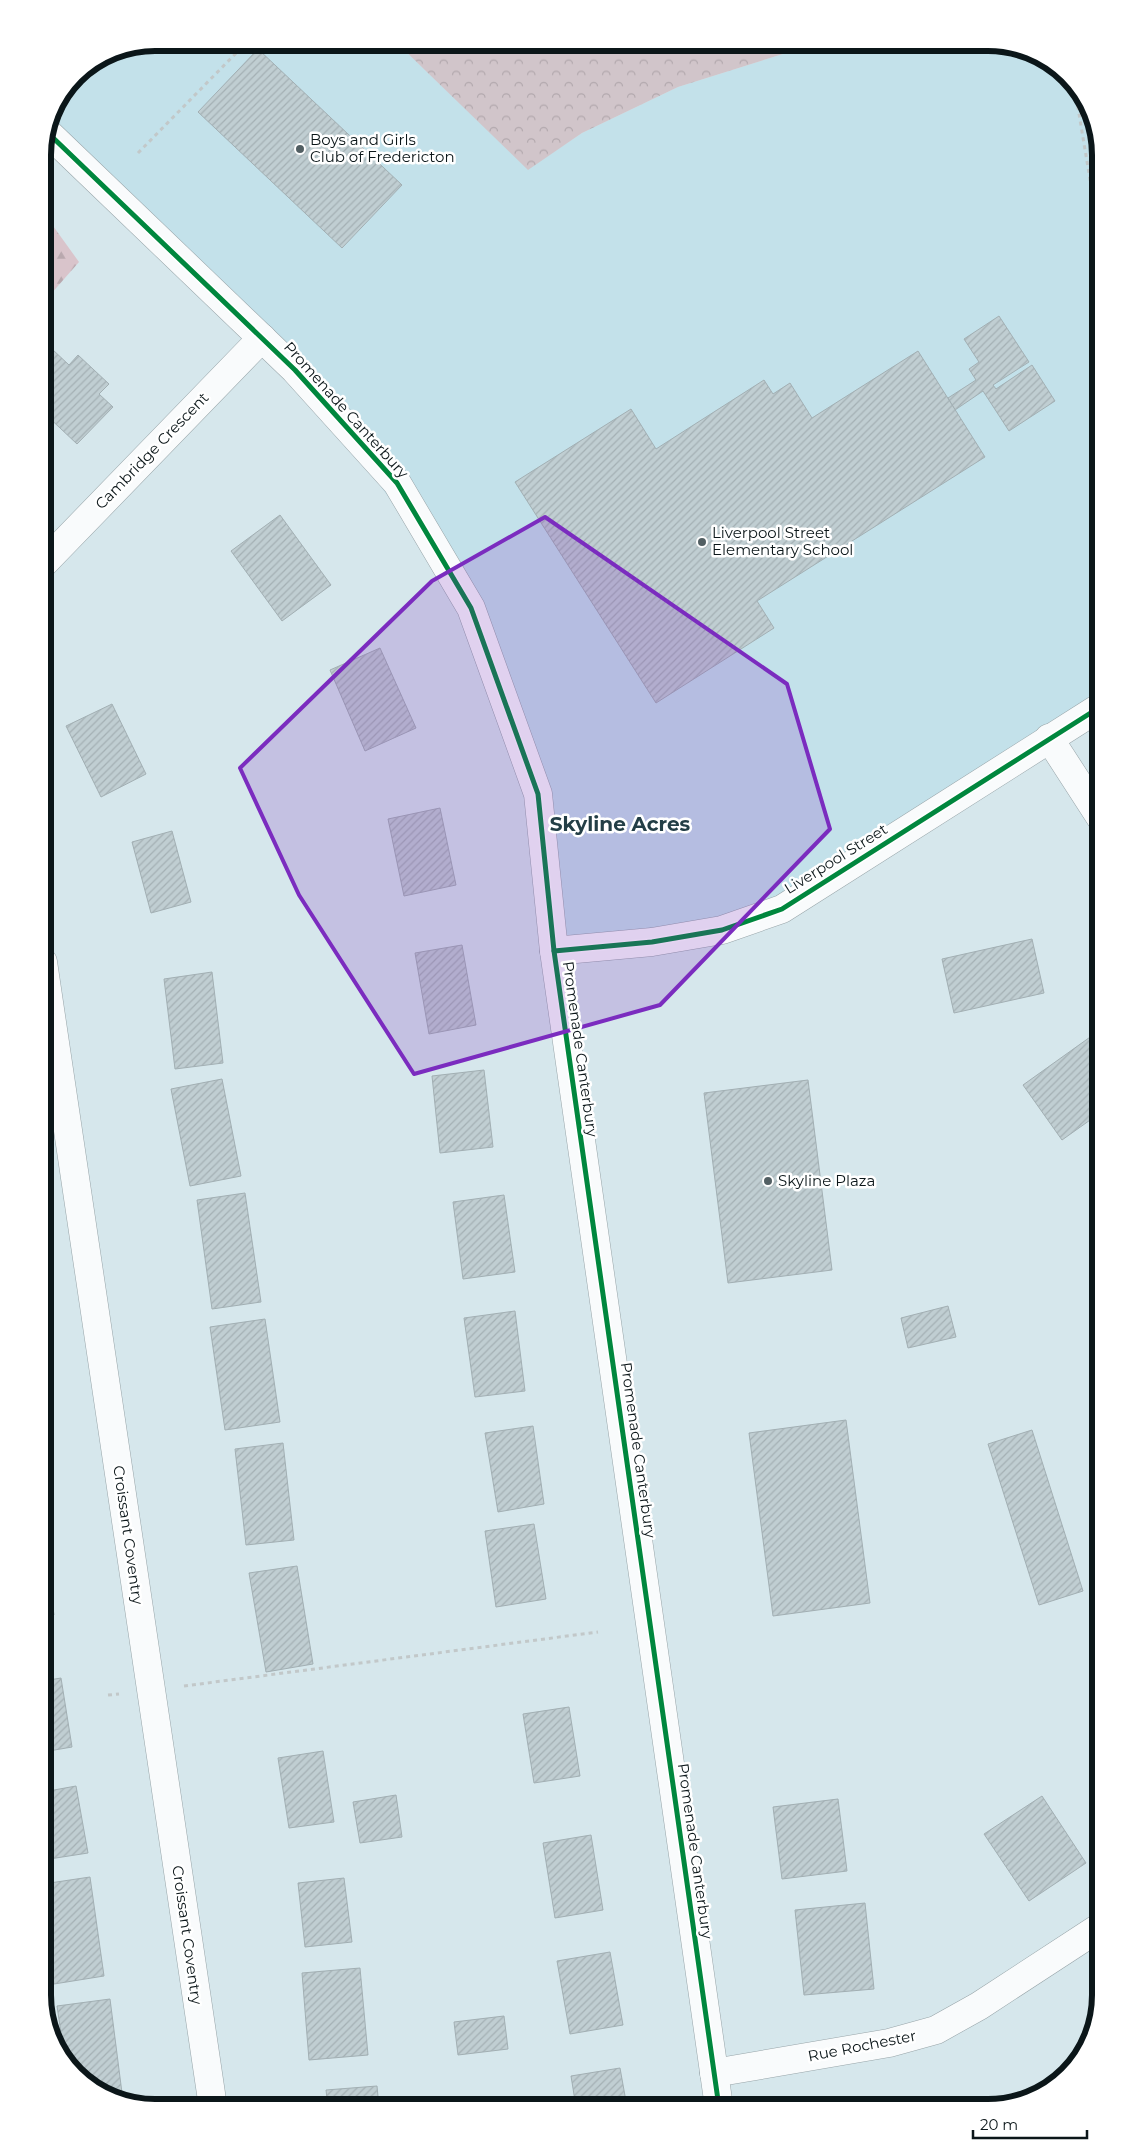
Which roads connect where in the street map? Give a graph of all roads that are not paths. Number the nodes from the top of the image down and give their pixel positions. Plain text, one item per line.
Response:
1 (53, 137) edge
2 (262, 338) junction
3 (51, 556) edge
4 (1092, 712) edge
5 (1050, 738) junction
6 (1092, 804) edge
7 (554, 951) junction
8 (51, 1016) edge
9 (1092, 1932) edge
10 (714, 2073) junction
11 (212, 2099) edge
12 (718, 2099) edge

1 - 2 street, Promenade Canterbury
2 - 3 street, Cambridge Crescent
2 - 7 street, Promenade Canterbury
4 - 5 street, Liverpool Street
5 - 6 street
5 - 7 street, Liverpool Street
7 - 10 street, Promenade Canterbury
8 - 11 street, Croissant Coventry
9 - 10 street, Rue Rochester
10 - 12 street, Promenade Canterbury

